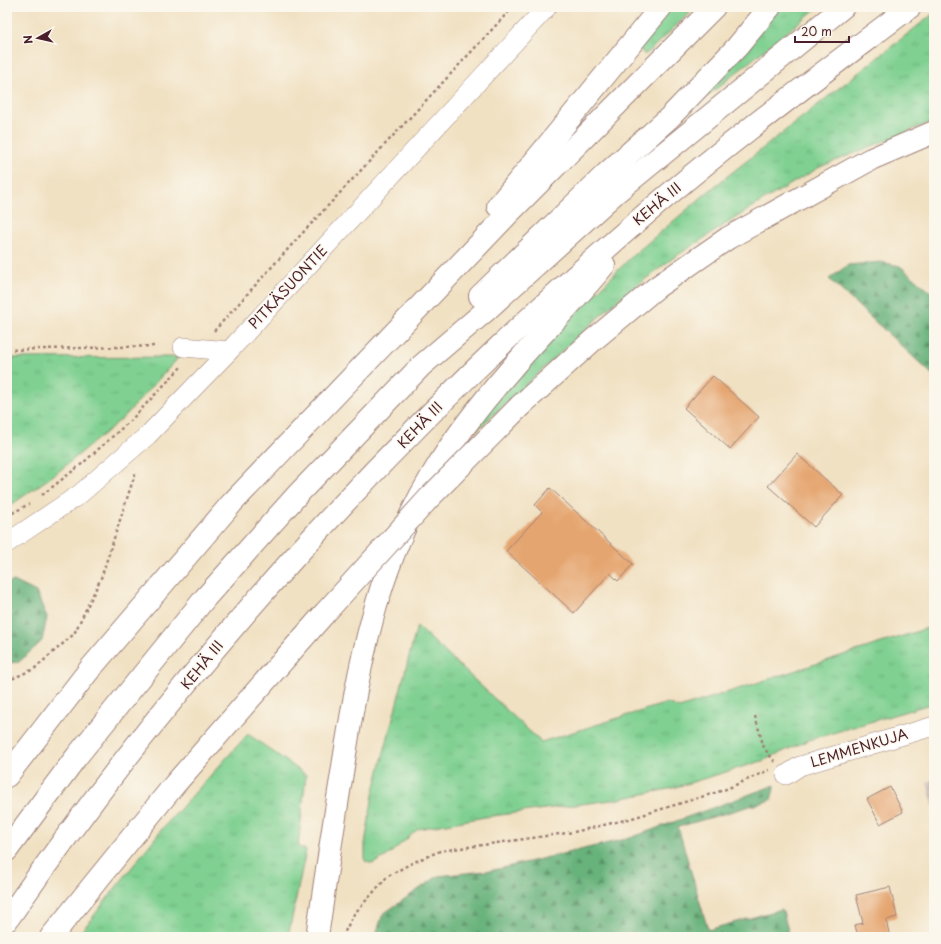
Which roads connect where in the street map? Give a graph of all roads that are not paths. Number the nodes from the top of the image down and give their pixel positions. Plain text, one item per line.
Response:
1 (547, 7) edge
2 (661, 7) edge
3 (714, 7) edge
4 (770, 7) edge
5 (844, 7) edge
6 (910, 7) edge
7 (934, 132) edge
8 (934, 146) edge
9 (828, 184) junction
10 (640, 218) junction
11 (429, 296) junction
12 (191, 348) road end
13 (229, 351) junction
14 (421, 366) junction
15 (7, 543) edge
16 (934, 726) edge
17 (782, 770) road end
18 (7, 776) edge
19 (7, 850) edge
20 (7, 920) edge
21 (51, 937) edge
22 (317, 937) edge

1 - 13 street, PITKÄSUONTIE
2 - 11 highway
3 - 11 highway
4 - 14 highway
5 - 14 highway
6 - 10 highway, KEHÄ III
7 - 9 highway
8 - 9 highway
9 - 21 highway, bridge
10 - 20 highway, KEHÄ III
10 - 22 highway
11 - 18 highway
12 - 13 street
13 - 15 street, PITKÄSUONTIE
14 - 19 highway
16 - 17 street, LEMMENKUJA

